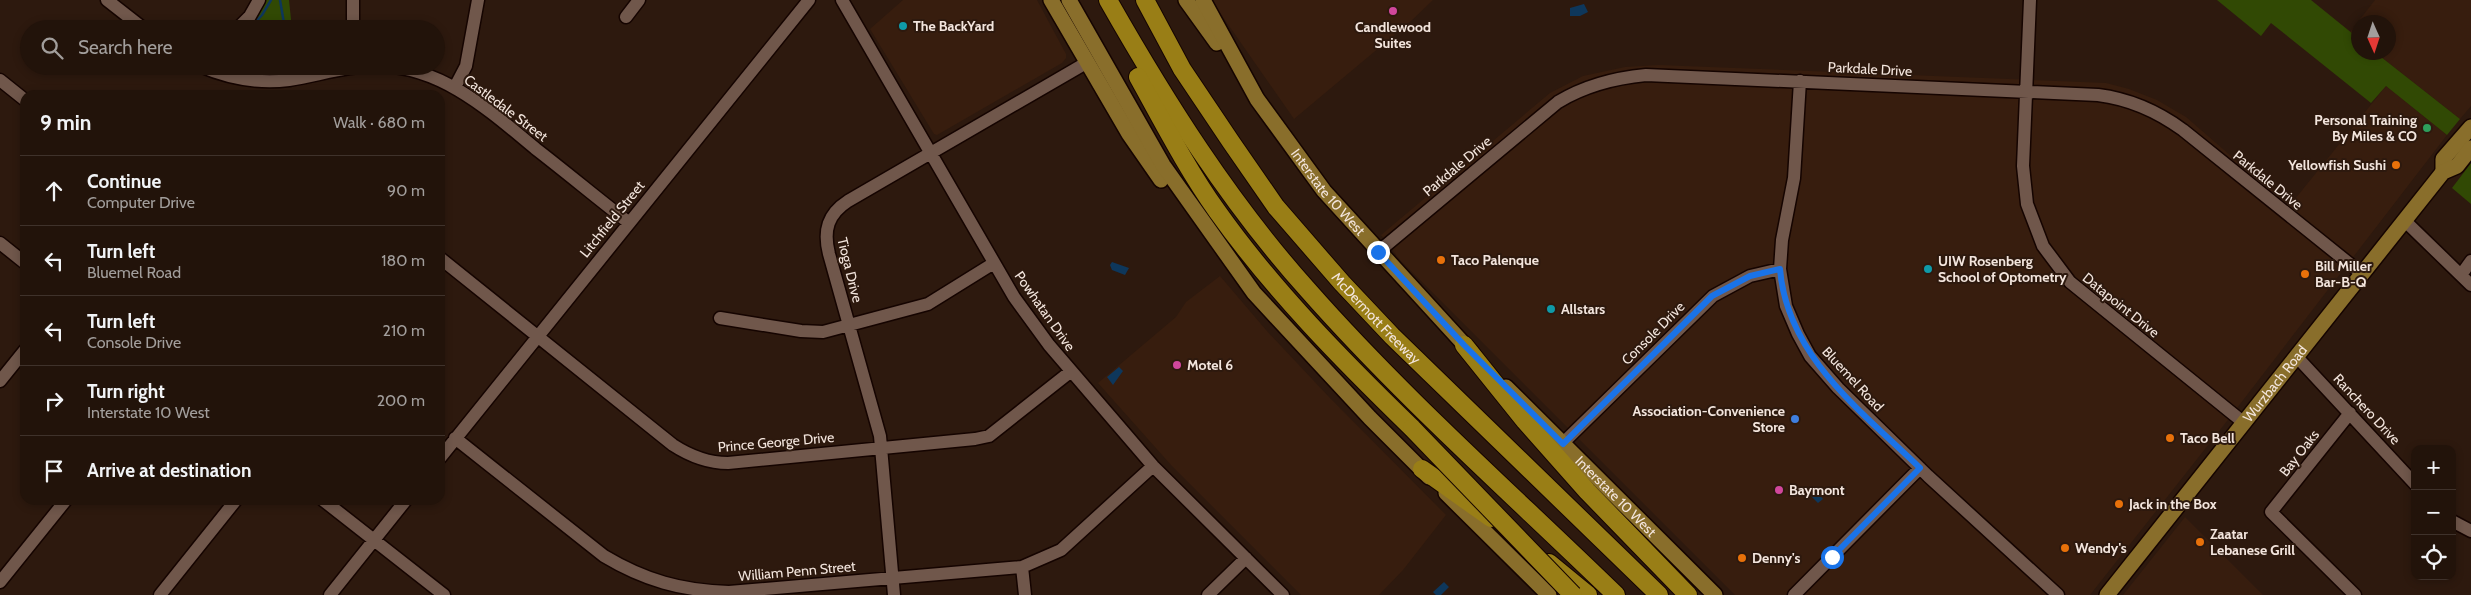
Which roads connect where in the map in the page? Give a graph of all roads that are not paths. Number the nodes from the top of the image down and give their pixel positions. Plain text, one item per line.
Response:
1 (107, 0) edge
2 (259, 0) edge
3 (354, 0) edge
4 (478, 0) edge
5 (639, 0) edge
6 (809, 0) edge
7 (842, 0) edge
8 (1051, 0) edge
9 (1069, 0) edge
10 (1108, 0) edge
11 (1145, 0) edge
12 (1186, 0) edge
13 (1203, 0) edge
14 (2030, 0) edge
15 (626, 17) dead end
16 (133, 20) edge
17 (246, 20) edge
18 (353, 20) edge
19 (1086, 63) junction
20 (226, 75) edge
21 (308, 75) edge
22 (421, 75) edge
23 (0, 80) edge
24 (1800, 81) junction
25 (455, 87) junction
26 (2026, 92) junction
27 (20, 96) edge
28 (1258, 99) junction
29 (2471, 127) edge
30 (2471, 148) edge
31 (931, 153) junction
32 (2442, 172) junction
33 (2404, 220) junction
34 (628, 222) junction
35 (0, 243) edge
36 (1378, 252) junction
37 (20, 259) edge
38 (445, 262) edge
39 (2471, 262) edge
40 (994, 263) junction
41 (1780, 269) junction
42 (2361, 273) junction
43 (2461, 275) junction
44 (2471, 285) edge
45 (1254, 293) junction
46 (720, 318) dead end
47 (849, 325) junction
48 (538, 336) junction
49 (1464, 345) junction
50 (20, 356) edge
51 (2296, 356) junction
52 (1070, 372) junction
53 (0, 382) edge
54 (2350, 413) junction
55 (2243, 422) junction
56 (455, 438) junction
57 (1563, 444) junction
58 (881, 448) junction
59 (445, 451) edge
60 (1153, 466) junction
61 (1920, 468) junction
62 (1422, 469) junction
63 (2411, 480) edge
64 (62, 505) edge
65 (232, 505) edge
66 (330, 505) edge
67 (402, 505) edge
68 (2456, 523) edge
69 (2471, 531) edge
70 (375, 540) junction
71 (1246, 558) junction
72 (1022, 567) junction
73 (892, 577) junction
74 (0, 582) edge
75 (160, 595) edge
76 (330, 595) edge
77 (444, 595) edge
78 (894, 595) edge
79 (1025, 595) edge
80 (1208, 595) edge
81 (1283, 595) edge
82 (1549, 595) edge
83 (1573, 595) edge
84 (1588, 595) edge
85 (1616, 595) edge
86 (1659, 595) edge
87 (1688, 595) edge
88 (1716, 595) edge
89 (1794, 595) edge
90 (2058, 595) edge
91 (2107, 595) edge
92 (2356, 595) edge

1 - 16 street
2 - 17 street
3 - 18 street
4 - 25 street
5 - 15 street
6 - 34 street, Litchfield Street
7 - 31 street, Powhatan Drive
8 - 19 main road
9 - 45 main road
10 - 83 highway, bridge
10 - 85 highway
11 - 86 highway, McDermott Freeway
12 - 28 main road
13 - 28 main road, Interstate 10 West
14 - 26 street, Datapoint Drive
19 - 31 street, Tioga Drive
19 - 45 main road
20 - 21 street, Castledale Street
22 - 25 street, Castledale Street
23 - 27 street
24 - 26 street, Parkdale Drive
24 - 36 street, Parkdale Drive
24 - 41 street, Bluemel Road
25 - 34 street, Castledale Street
26 - 42 street, Parkdale Drive
26 - 55 street, Datapoint Drive
28 - 36 main road, Interstate 10 West
29 - 32 main road, Wurzbach Road
30 - 32 main road, Wurzbach Road
31 - 40 street, Powhatan Drive
31 - 47 street, Tioga Drive
32 - 33 main road, Wurzbach Road
33 - 42 main road, Wurzbach Road
33 - 43 street
34 - 48 street, Litchfield Street
35 - 37 street
36 - 49 main road, Interstate 10 West
38 - 48 street, Prince George Drive
39 - 43 street
40 - 47 street
40 - 52 street, Powhatan Drive
41 - 57 street, Console Drive
41 - 61 street, Bluemel Road
42 - 51 main road, Wurzbach Road
43 - 44 street
45 - 62 main road
46 - 47 street
47 - 58 street, Tioga Drive
48 - 56 street, Litchfield Street
48 - 58 street, Prince George Drive
49 - 57 main road, Interstate 10 West
49 - 87 highway
50 - 53 street
51 - 54 street, Ranchero Drive
51 - 55 main road, Wurzbach Road
52 - 58 street, Prince George Drive
52 - 60 street, Powhatan Drive
54 - 63 street, Ranchero Drive
54 - 92 street, Bay Oaks
55 - 91 main road, Wurzbach Road
56 - 59 street, Litchfield Street
56 - 73 street, William Penn Street
57 - 88 main road, Interstate 10 West
58 - 73 street, Tioga Drive
60 - 71 street, Powhatan Drive
60 - 72 street, William Penn Street
61 - 89 street
61 - 90 street, Bluemel Road
62 - 82 main road
62 - 84 highway
64 - 74 street
65 - 75 street
66 - 70 street
67 - 70 street
68 - 69 street
70 - 76 street
70 - 77 street
71 - 80 street
71 - 81 street, Powhatan Drive
72 - 73 street, William Penn Street
72 - 79 street
73 - 78 street, Tioga Drive

